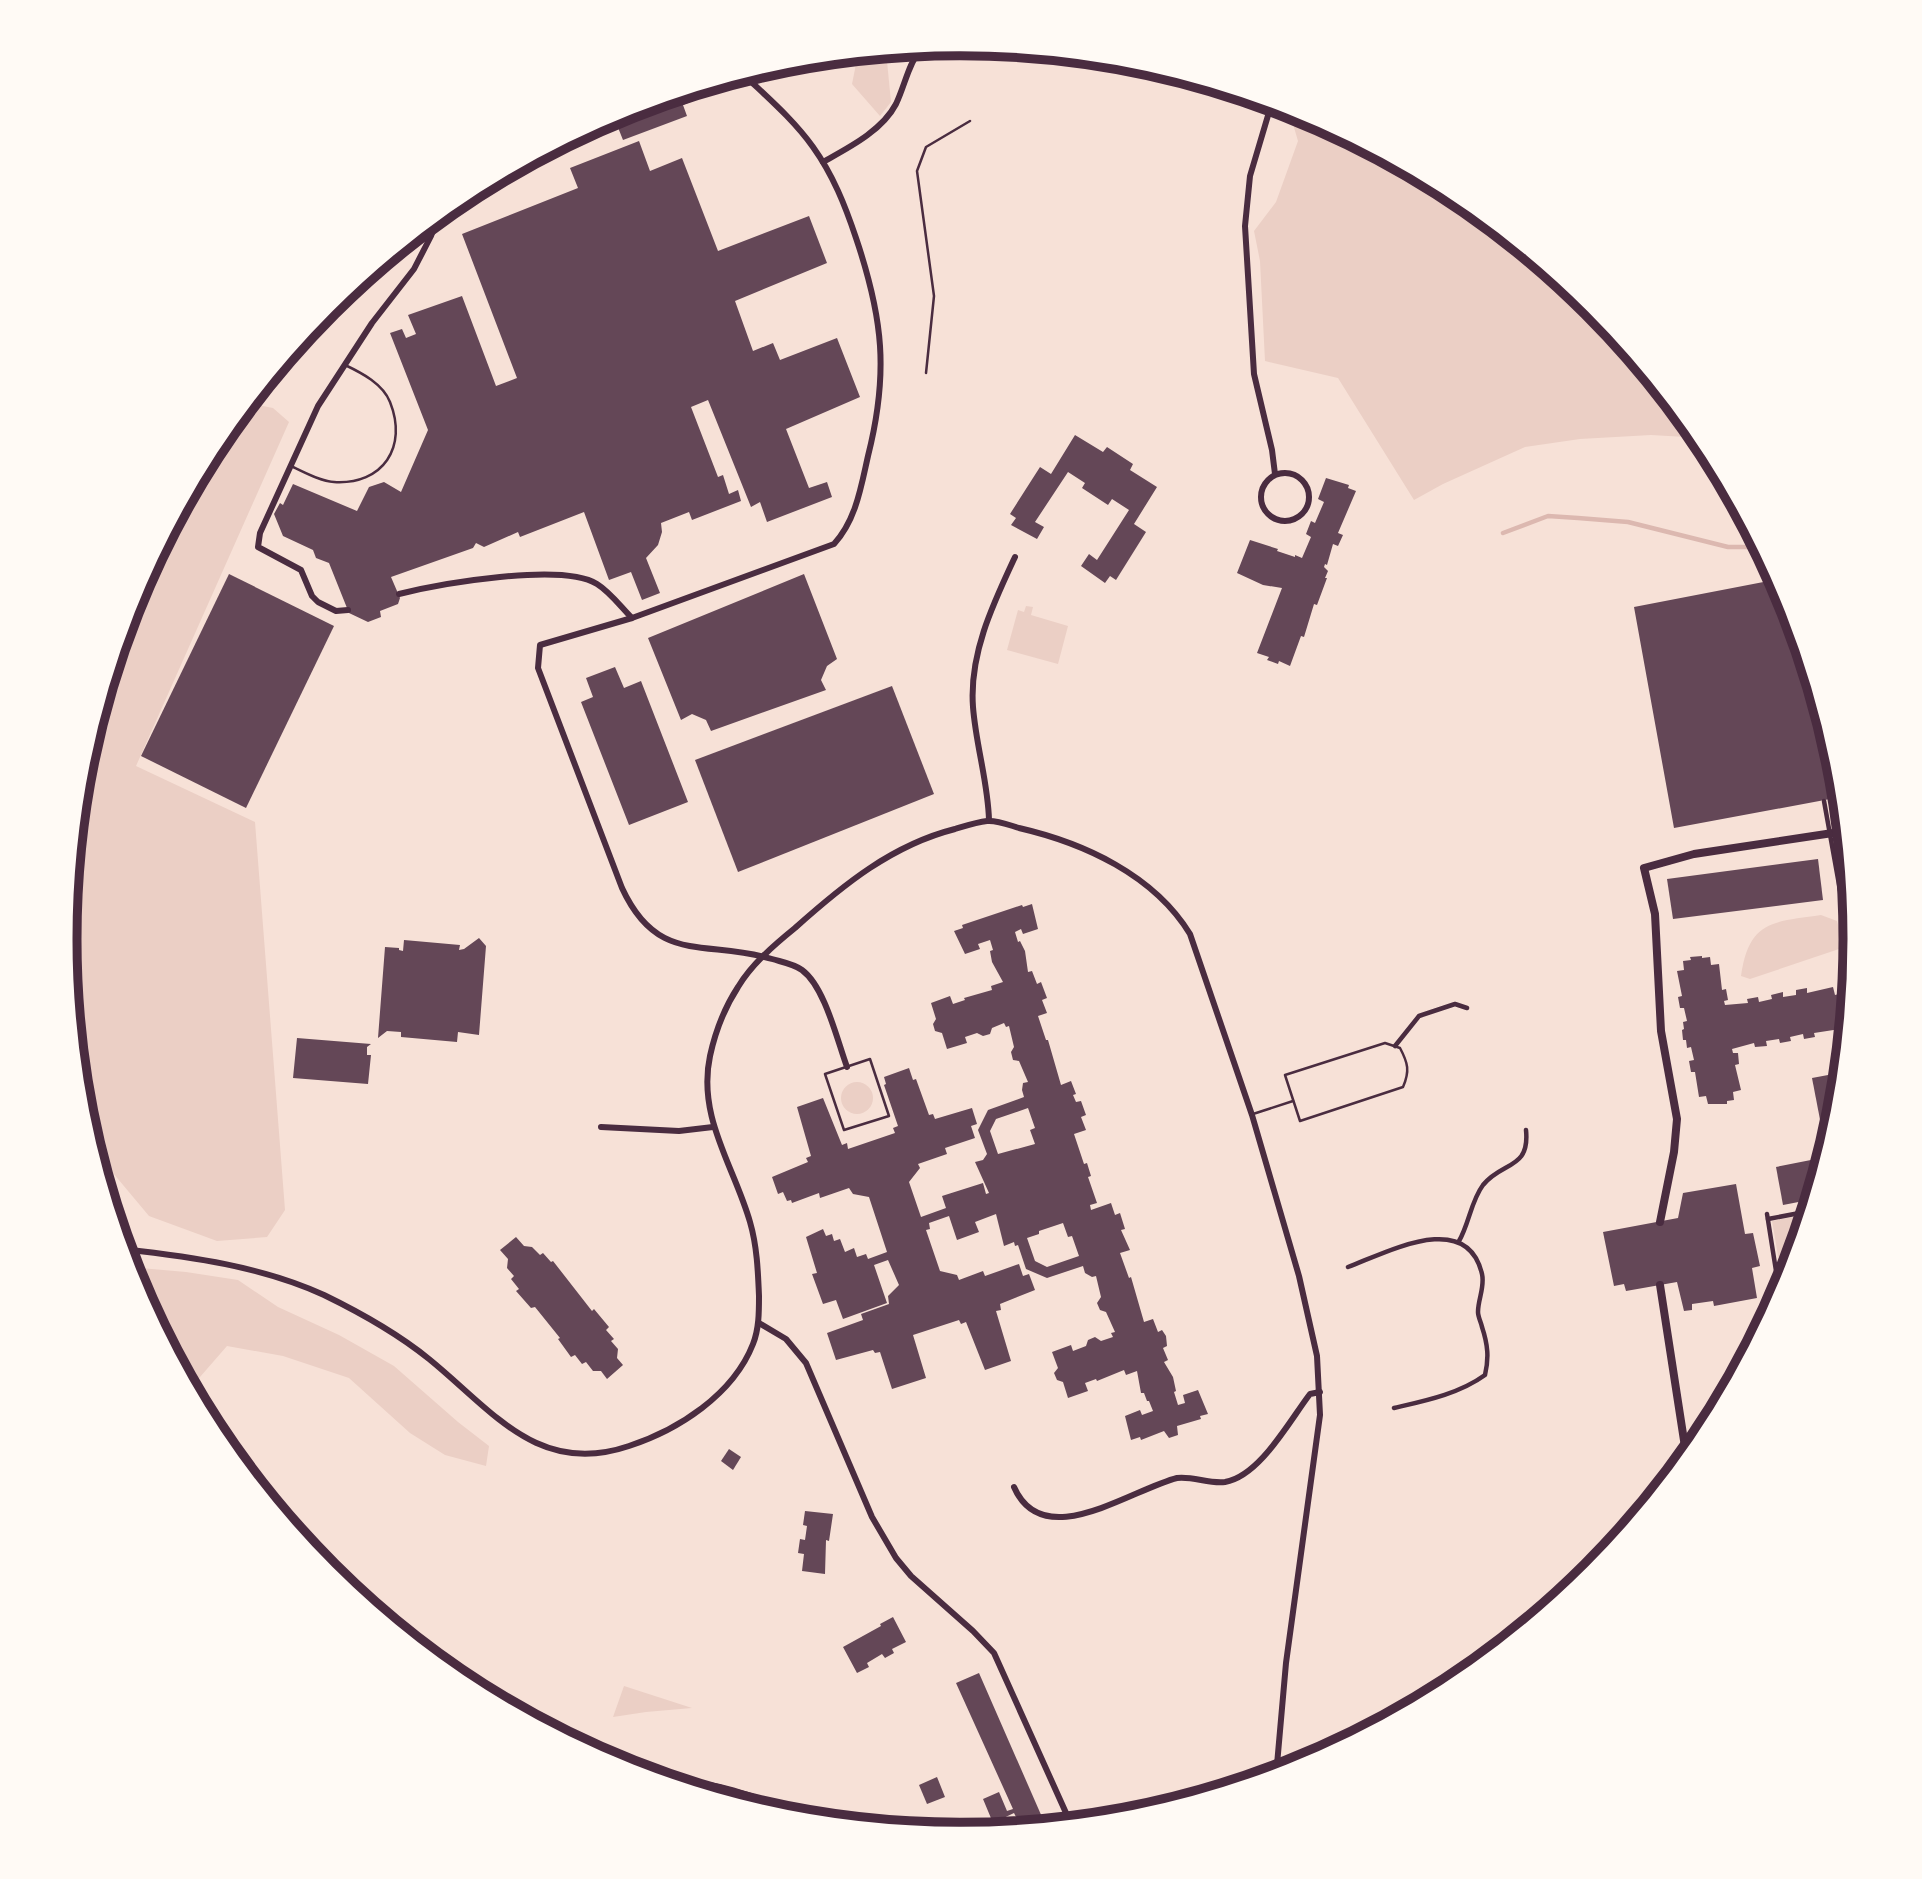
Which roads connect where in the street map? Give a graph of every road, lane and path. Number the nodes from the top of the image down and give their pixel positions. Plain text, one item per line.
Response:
1 (915, 58) edge
2 (751, 82) edge
3 (1269, 112) edge
4 (970, 121) dead end
5 (823, 162) junction
6 (432, 232) edge
7 (344, 364) junction
8 (926, 373) dead end
9 (290, 466) junction
10 (1275, 474) junction
11 (1015, 557) dead end
12 (399, 594) dead end
13 (348, 610) dead end
14 (632, 618) junction
15 (1824, 801) dead end
16 (989, 821) junction
17 (1838, 832) edge
18 (1829, 833) junction
19 (1844, 911) edge
20 (764, 956) junction
21 (1467, 1009) dead end
22 (1395, 1046) junction
23 (847, 1067) junction
24 (1293, 1101) junction
25 (1252, 1115) junction
26 (601, 1127) dead end
27 (713, 1127) junction
28 (1526, 1130) dead end
29 (1801, 1212) edge
30 (1660, 1222) dead end
31 (1459, 1241) junction
32 (134, 1250) edge
33 (1348, 1267) dead end
34 (1777, 1277) edge
35 (1660, 1285) dead end
36 (759, 1323) junction
37 (1320, 1392) junction
38 (1394, 1408) dead end
39 (1685, 1446) edge
40 (1014, 1487) dead end
41 (1277, 1764) edge
42 (705, 1785) edge
43 (760, 1799) edge
44 (1067, 1816) edge

1 - 5 street
2 - 5 street
3 - 10 street
4 - 8 path
5 - 14 street
6 - 7 street
7 - 9 street
7 - 9 lane
9 - 13 street
10 - 10 street
11 - 16 street
12 - 14 street
14 - 20 street
15 - 18 street
16 - 20 street
16 - 25 street
17 - 18 street
18 - 19 street
18 - 30 street
20 - 23 street
20 - 27 street
21 - 22 street
22 - 24 lane
22 - 24 lane
23 - 23 lane
24 - 25 lane
25 - 37 street
26 - 27 street
27 - 36 street
28 - 31 street
29 - 34 street
31 - 33 street
31 - 38 street
32 - 36 street
35 - 39 street
36 - 44 street
37 - 40 street
37 - 41 street
42 - 43 street

